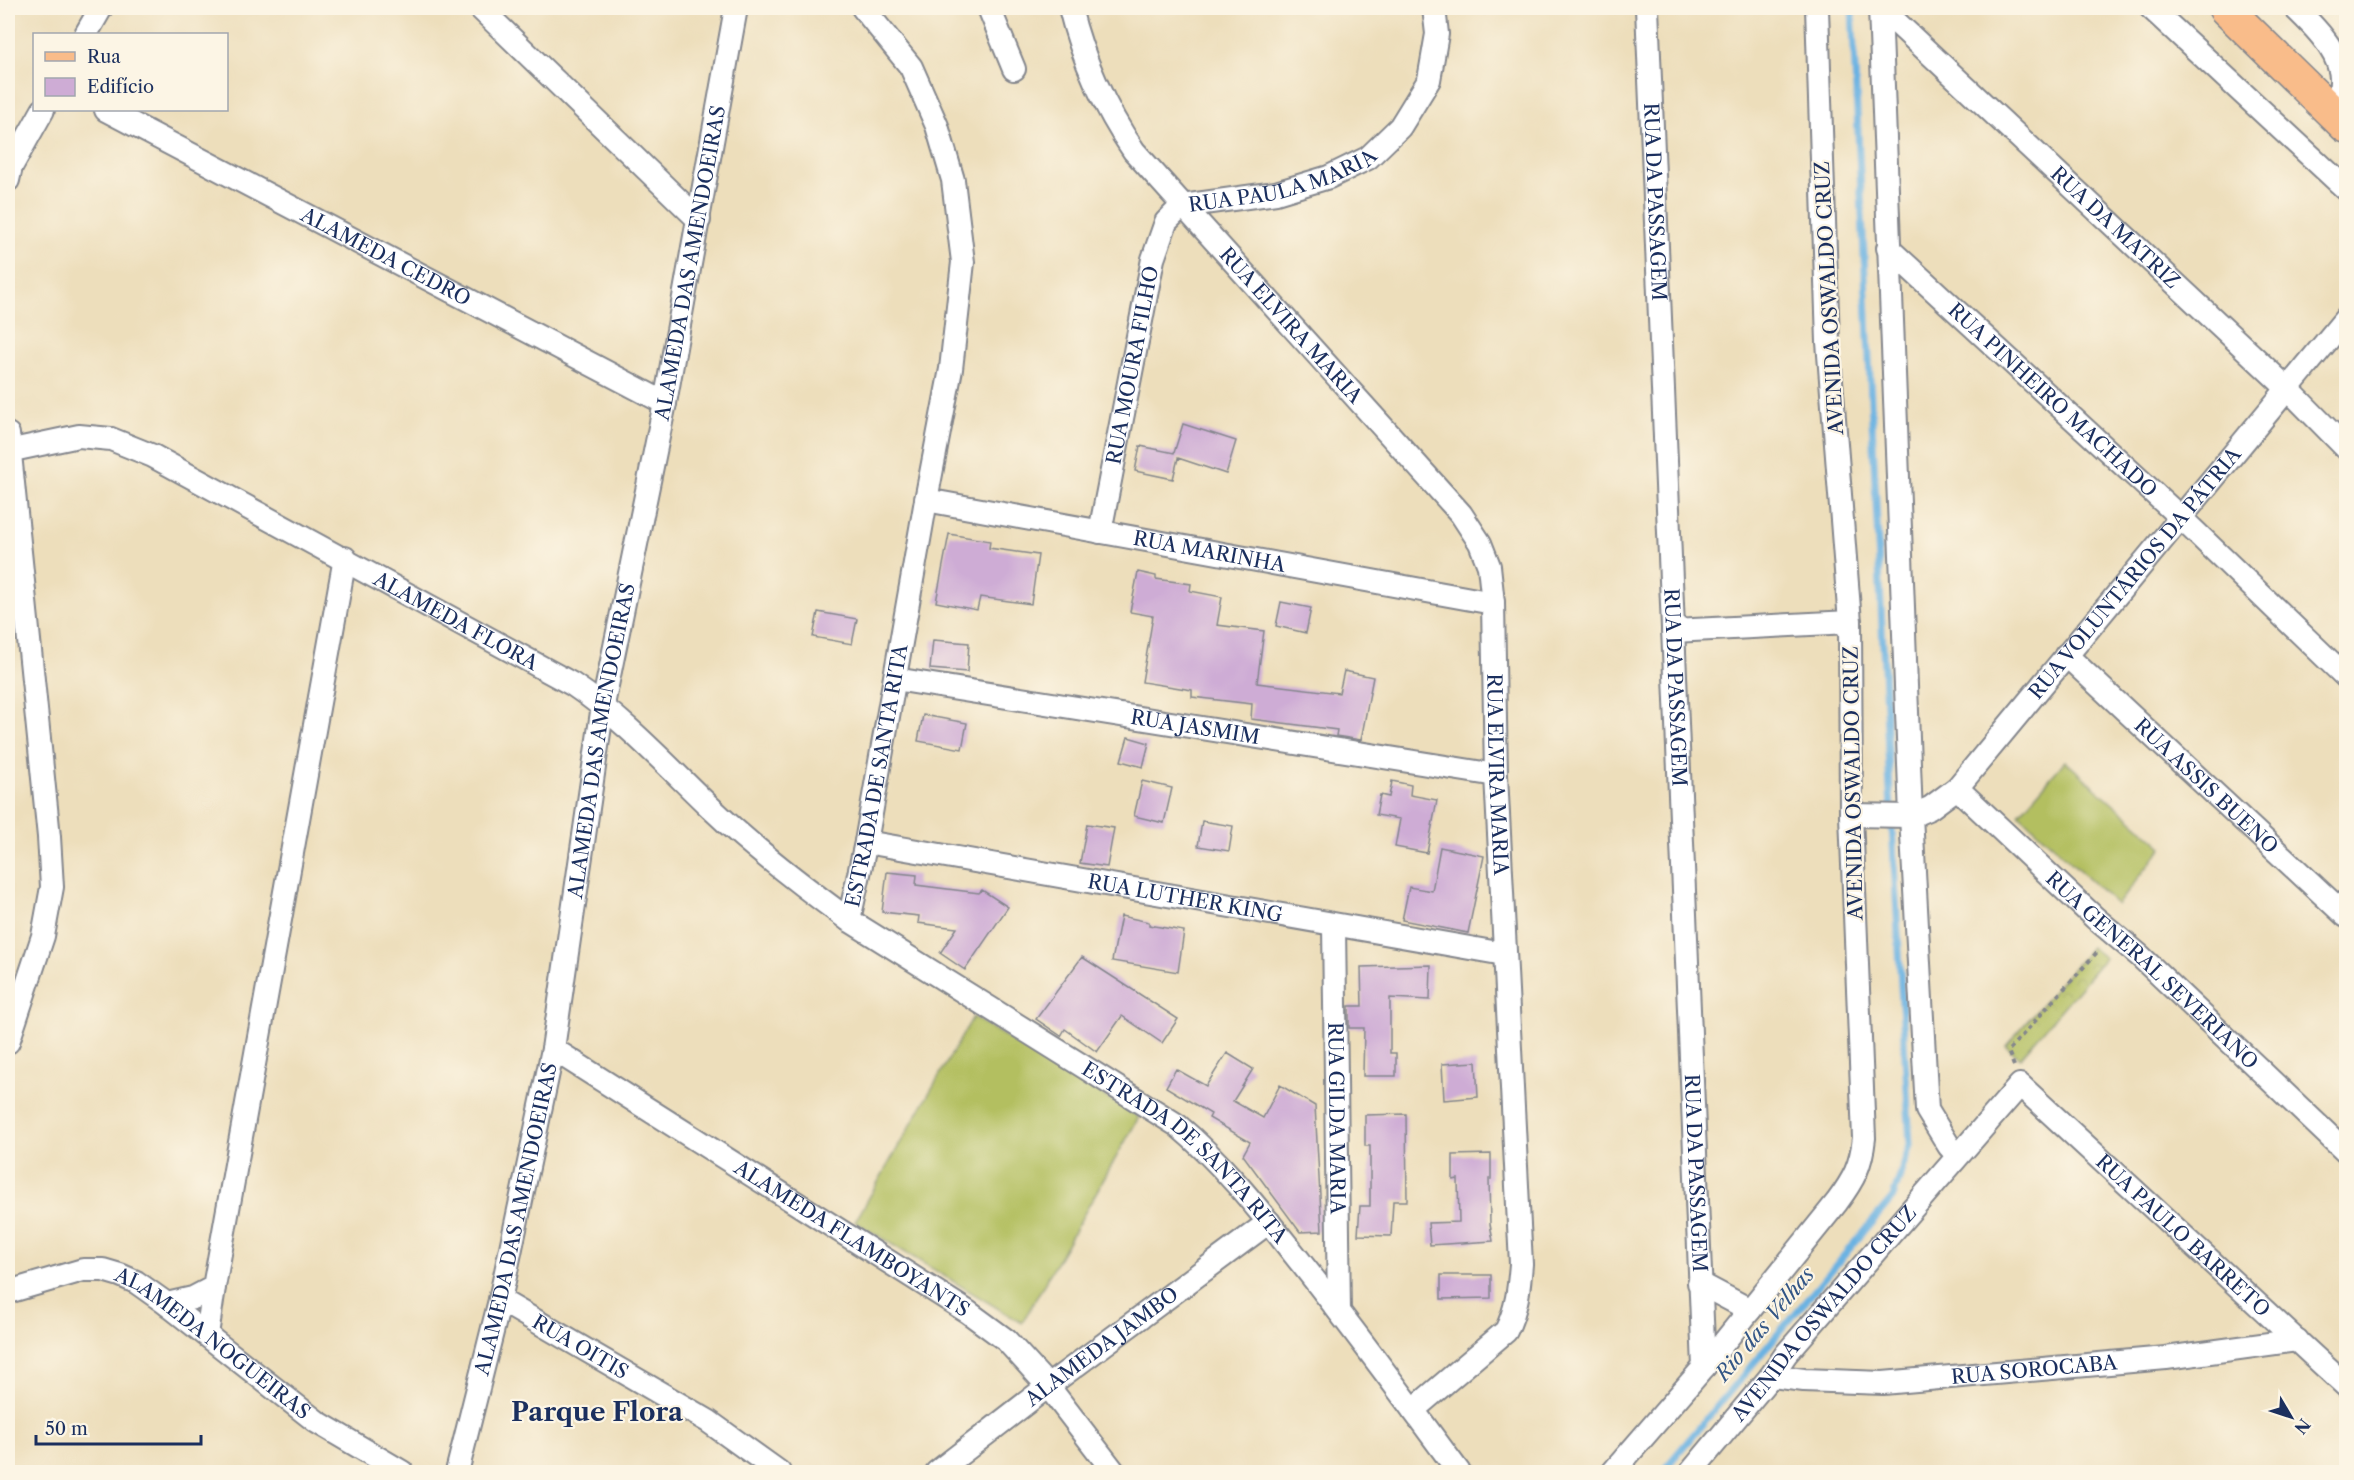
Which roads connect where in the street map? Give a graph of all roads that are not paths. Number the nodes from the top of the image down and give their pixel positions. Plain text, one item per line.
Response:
1 (101, 8) edge
2 (480, 8) edge
3 (736, 8) edge
4 (862, 8) edge
5 (989, 8) edge
6 (1070, 8) edge
7 (1434, 8) edge
8 (1647, 8) edge
9 (1817, 8) edge
10 (1880, 8) edge
11 (2151, 8) edge
12 (2225, 8) edge
13 (2295, 8) edge
14 (87, 33) edge
15 (1014, 69) dead end
16 (42, 111) edge
17 (108, 111) edge
18 (2338, 118) edge
19 (8, 180) edge
20 (2346, 189) edge
21 (1182, 206) junction
22 (699, 220) junction
23 (1887, 248) junction
24 (2346, 318) edge
25 (2288, 390) junction
26 (665, 403) junction
27 (8, 445) edge
28 (2346, 448) edge
29 (926, 500) junction
30 (2182, 519) junction
31 (1100, 532) junction
32 (345, 558) junction
33 (1493, 603) junction
34 (1850, 622) junction
35 (1673, 631) junction
36 (2066, 655) junction
37 (2346, 677) edge
38 (895, 679) junction
39 (603, 705) junction
40 (1496, 774) junction
41 (1957, 788) junction
42 (1861, 816) junction
43 (1906, 816) junction
44 (866, 842) junction
45 (2346, 916) edge
46 (849, 920) junction
47 (1334, 926) junction
48 (1504, 954) junction
49 (8, 1042) edge
50 (553, 1049) junction
51 (2020, 1085) joint
52 (1953, 1151) junction
53 (2346, 1152) edge
54 (1269, 1222) junction
55 (1699, 1283) junction
56 (214, 1287) junction
57 (8, 1292) edge
58 (500, 1300) junction
59 (167, 1304) junction
60 (1750, 1310) junction
61 (1339, 1311) junction
62 (207, 1335) junction
63 (2296, 1340) junction
64 (1704, 1367) junction
65 (1771, 1376) junction
66 (1048, 1386) junction
67 (2346, 1386) edge
68 (1413, 1410) junction
69 (402, 1473) edge
70 (457, 1473) edge
71 (779, 1473) edge
72 (937, 1473) edge
73 (1114, 1473) edge
74 (1459, 1473) edge
75 (1613, 1473) edge
76 (1691, 1473) edge

1 - 14 street
2 - 22 street
3 - 22 street, ALAMEDA DAS AMENDOEIRAS
4 - 29 street, ESTRADA DE SANTA RITA
5 - 15 street
6 - 21 street, RUA PAULA MARIA
7 - 21 street, RUA PAULA MARIA
8 - 35 street, RUA DA PASSAGEM
9 - 34 street, AVENIDA OSWALDO CRUZ
10 - 23 street
10 - 25 street, RUA DA MATRIZ
11 - 20 street
12 - 18 main road
13 - 18 street
16 - 19 street
17 - 26 street, ALAMEDA CEDRO
21 - 31 street, RUA MOURA FILHO
21 - 33 street, RUA ELVIRA MARIA
22 - 26 street, ALAMEDA DAS AMENDOEIRAS
23 - 30 street, RUA PINHEIRO MACHADO
23 - 43 street
24 - 25 street, RUA VOLUNTÁRIOS DA PÁTRIA
25 - 28 street, RUA DA MATRIZ
25 - 30 street, RUA VOLUNTÁRIOS DA PÁTRIA
26 - 39 street, ALAMEDA DAS AMENDOEIRAS
27 - 32 street, ALAMEDA FLORA
27 - 49 street
29 - 31 street, RUA MARINHA
29 - 38 street, ESTRADA DE SANTA RITA
30 - 36 street, RUA VOLUNTÁRIOS DA PÁTRIA
30 - 37 street, RUA PINHEIRO MACHADO
31 - 33 street, RUA MARINHA
32 - 39 street, ALAMEDA FLORA
32 - 56 street
33 - 40 street, RUA ELVIRA MARIA
34 - 35 street
34 - 42 street, AVENIDA OSWALDO CRUZ
35 - 55 street, RUA DA PASSAGEM
36 - 41 street, RUA VOLUNTÁRIOS DA PÁTRIA
36 - 45 street, RUA ASSIS BUENO
38 - 40 street, RUA JASMIM
38 - 44 street, ESTRADA DE SANTA RITA
39 - 46 street, ALAMEDA FLORA
39 - 50 street, ALAMEDA DAS AMENDOEIRAS
40 - 48 street, RUA ELVIRA MARIA
41 - 43 street, RUA VOLUNTÁRIOS DA PÁTRIA
41 - 53 street, RUA GENERAL SEVERIANO
42 - 43 street
42 - 60 street, AVENIDA OSWALDO CRUZ
43 - 52 street
44 - 46 street, ESTRADA DE SANTA RITA
44 - 47 street, RUA LUTHER KING
46 - 54 street, ESTRADA DE SANTA RITA
47 - 48 street, RUA LUTHER KING
47 - 61 street, RUA GILDA MARIA
48 - 68 street, RUA ELVIRA MARIA
50 - 58 street, ALAMEDA DAS AMENDOEIRAS
50 - 66 street, ALAMEDA FLAMBOYANTS
51 - 52 street, AVENIDA OSWALDO CRUZ
51 - 63 street, RUA PAULO BARRETO
52 - 65 street, AVENIDA OSWALDO CRUZ
54 - 61 street, ESTRADA DE SANTA RITA
54 - 66 street, ALAMEDA JAMBO
55 - 60 street
55 - 64 street, RUA DA PASSAGEM
56 - 59 street
56 - 62 street
57 - 59 street, ALAMEDA NOGUEIRAS
58 - 70 street, ALAMEDA DAS AMENDOEIRAS
58 - 71 street, RUA OITIS
59 - 62 street, ALAMEDA NOGUEIRAS
60 - 64 street, AVENIDA OSWALDO CRUZ
61 - 68 street, ESTRADA DE SANTA RITA
62 - 69 street, ALAMEDA NOGUEIRAS
63 - 65 street, RUA SOROCABA
63 - 67 street, RUA PAULO BARRETO
64 - 75 street, AVENIDA OSWALDO CRUZ
65 - 76 street, AVENIDA OSWALDO CRUZ
66 - 72 street, ALAMEDA JAMBO
66 - 73 street, ALAMEDA FLAMBOYANTS
68 - 74 street, ESTRADA DE SANTA RITA

